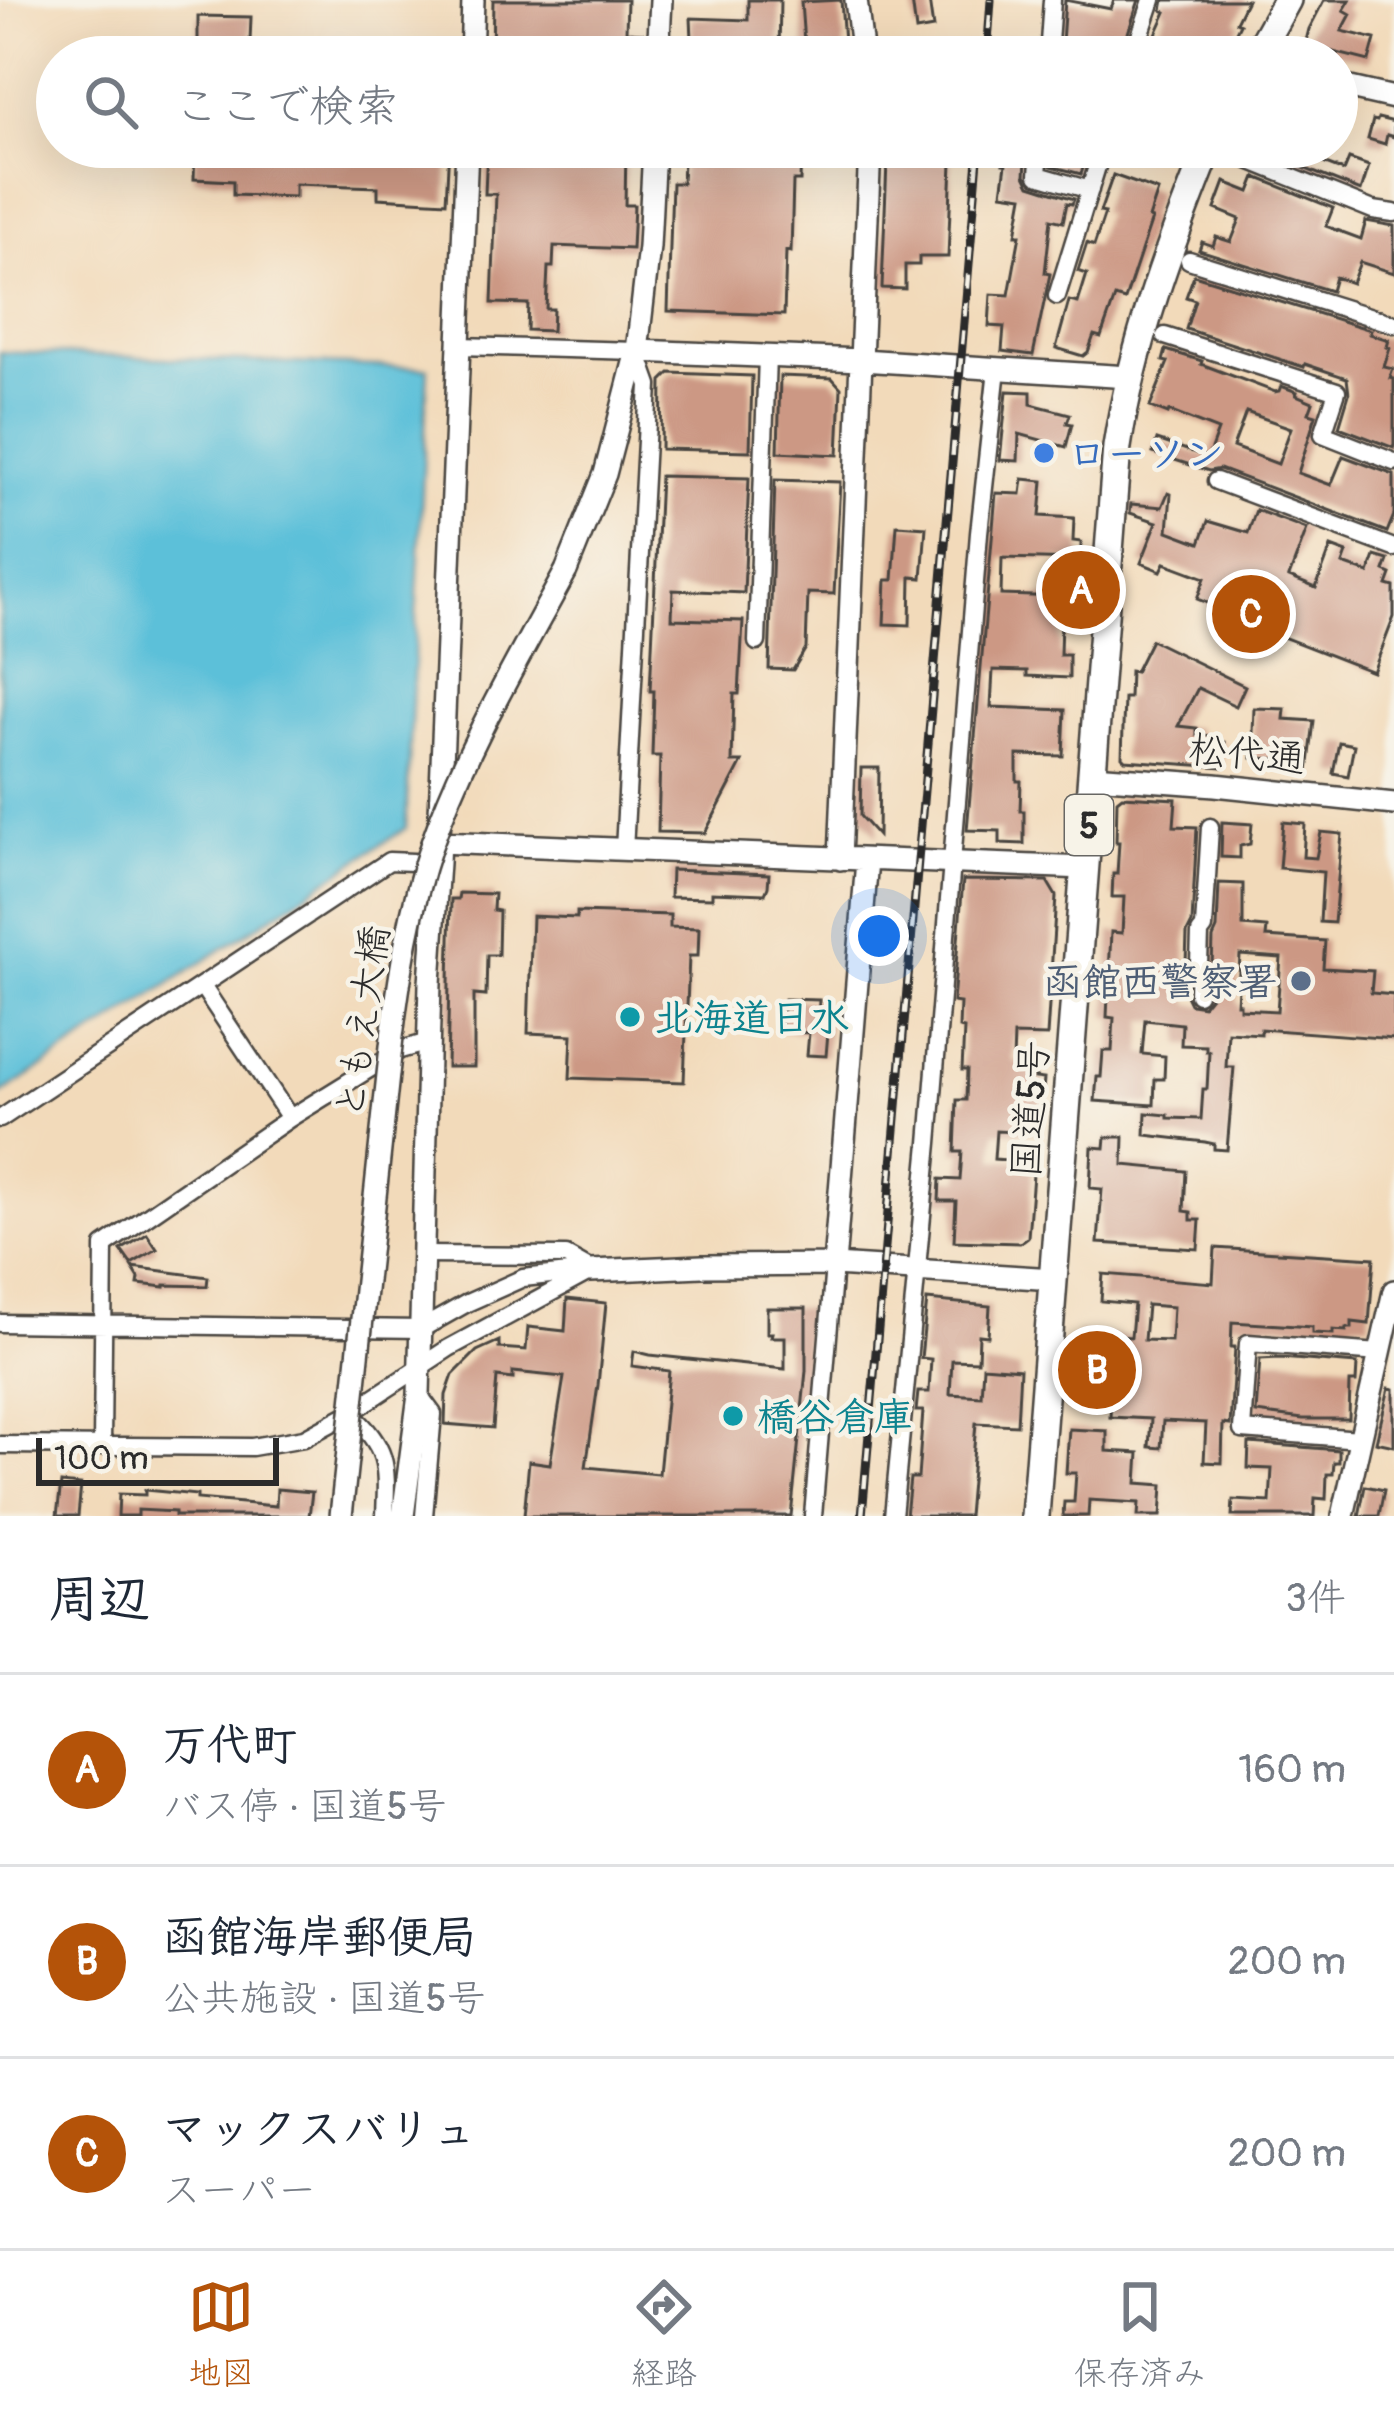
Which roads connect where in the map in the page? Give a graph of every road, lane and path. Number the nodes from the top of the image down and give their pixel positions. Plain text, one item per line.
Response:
1 (473, 0) edge
2 (661, 0) edge
3 (856, 0) edge
4 (1052, 0) edge
5 (1152, 0) edge
6 (1287, 0) edge
7 (472, 36) edge
8 (659, 36) edge
9 (860, 36) edge
10 (1049, 36) edge
11 (1140, 36) edge
12 (1267, 36) edge
13 (1358, 90) edge
14 (1394, 98) edge
15 (466, 168) edge
16 (653, 168) edge
17 (869, 168) edge
18 (1039, 168) edge
19 (1097, 168) edge
20 (1210, 168) edge
21 (1265, 168) edge
22 (1090, 190) junction
23 (1394, 213) edge
24 (1189, 260) dead end
25 (1057, 296) dead end
26 (1394, 324) edge
27 (1166, 336) dead end
28 (459, 346) junction
29 (637, 351) junction
30 (767, 356) junction
31 (862, 360) junction
32 (997, 369) junction
33 (1129, 377) junction
34 (1394, 462) edge
35 (1216, 481) dead end
36 (1394, 548) edge
37 (757, 643) dead end
38 (1093, 776) junction
39 (1394, 804) edge
40 (1210, 827) dead end
41 (624, 850) junction
42 (438, 853) junction
43 (840, 859) junction
44 (867, 860) junction
45 (950, 863) junction
46 (1086, 868) junction
47 (202, 986) junction
48 (1198, 994) dead end
49 (429, 1042) junction
50 (290, 1118) junction
51 (0, 1119) edge
52 (422, 1255) junction
53 (834, 1265) junction
54 (916, 1270) junction
55 (591, 1271) junction
56 (1054, 1279) junction
57 (1394, 1291) edge
58 (0, 1323) edge
59 (104, 1325) junction
60 (421, 1329) junction
61 (1380, 1353) junction
62 (418, 1369) junction
63 (419, 1395) junction
64 (350, 1413) junction
65 (1360, 1439) junction
66 (0, 1445) edge
67 (102, 1446) junction
68 (340, 1516) edge
69 (385, 1516) edge
70 (403, 1516) edge
71 (424, 1516) edge
72 (813, 1516) edge
73 (893, 1516) edge
74 (1035, 1516) edge
75 (1343, 1516) edge

1 - 7 street
2 - 8 street
3 - 9 street
4 - 10 street
5 - 11 street
6 - 12 highway
13 - 14 street
15 - 28 street
16 - 29 street, ともえ大橋
17 - 31 street
18 - 22 street
19 - 22 street
20 - 33 highway, 国道5号 / 5
21 - 23 street
22 - 25 street
24 - 26 street
27 - 34 street
28 - 29 street
28 - 42 street
29 - 30 street
29 - 41 street
29 - 68 street, ともえ大橋, bridge
30 - 31 street
30 - 37 street
31 - 32 street
31 - 43 street
32 - 33 street
32 - 45 street
33 - 38 highway, 国道5号 / 5
35 - 36 street
38 - 39 street, 松代通
38 - 46 highway, 国道5号 / 5
40 - 48 street
41 - 42 street
41 - 43 street
42 - 47 street
42 - 49 street
43 - 44 street
44 - 45 street
44 - 53 street
45 - 46 street
45 - 54 street
46 - 56 highway, 国道5号 / 5
47 - 50 street
47 - 51 street
49 - 50 street
49 - 52 street
50 - 59 street
52 - 55 street
52 - 60 street
53 - 54 street
53 - 55 street
53 - 72 street
54 - 56 street
54 - 73 street
55 - 60 street
55 - 62 street
56 - 74 highway, 国道5号 / 5
57 - 61 street
58 - 59 street
59 - 60 street
59 - 67 street
60 - 62 street
61 - 65 street
61 - 65 street
62 - 63 street
62 - 64 street
63 - 70 street
63 - 71 street
64 - 67 street
64 - 69 street
65 - 75 street
66 - 67 street

